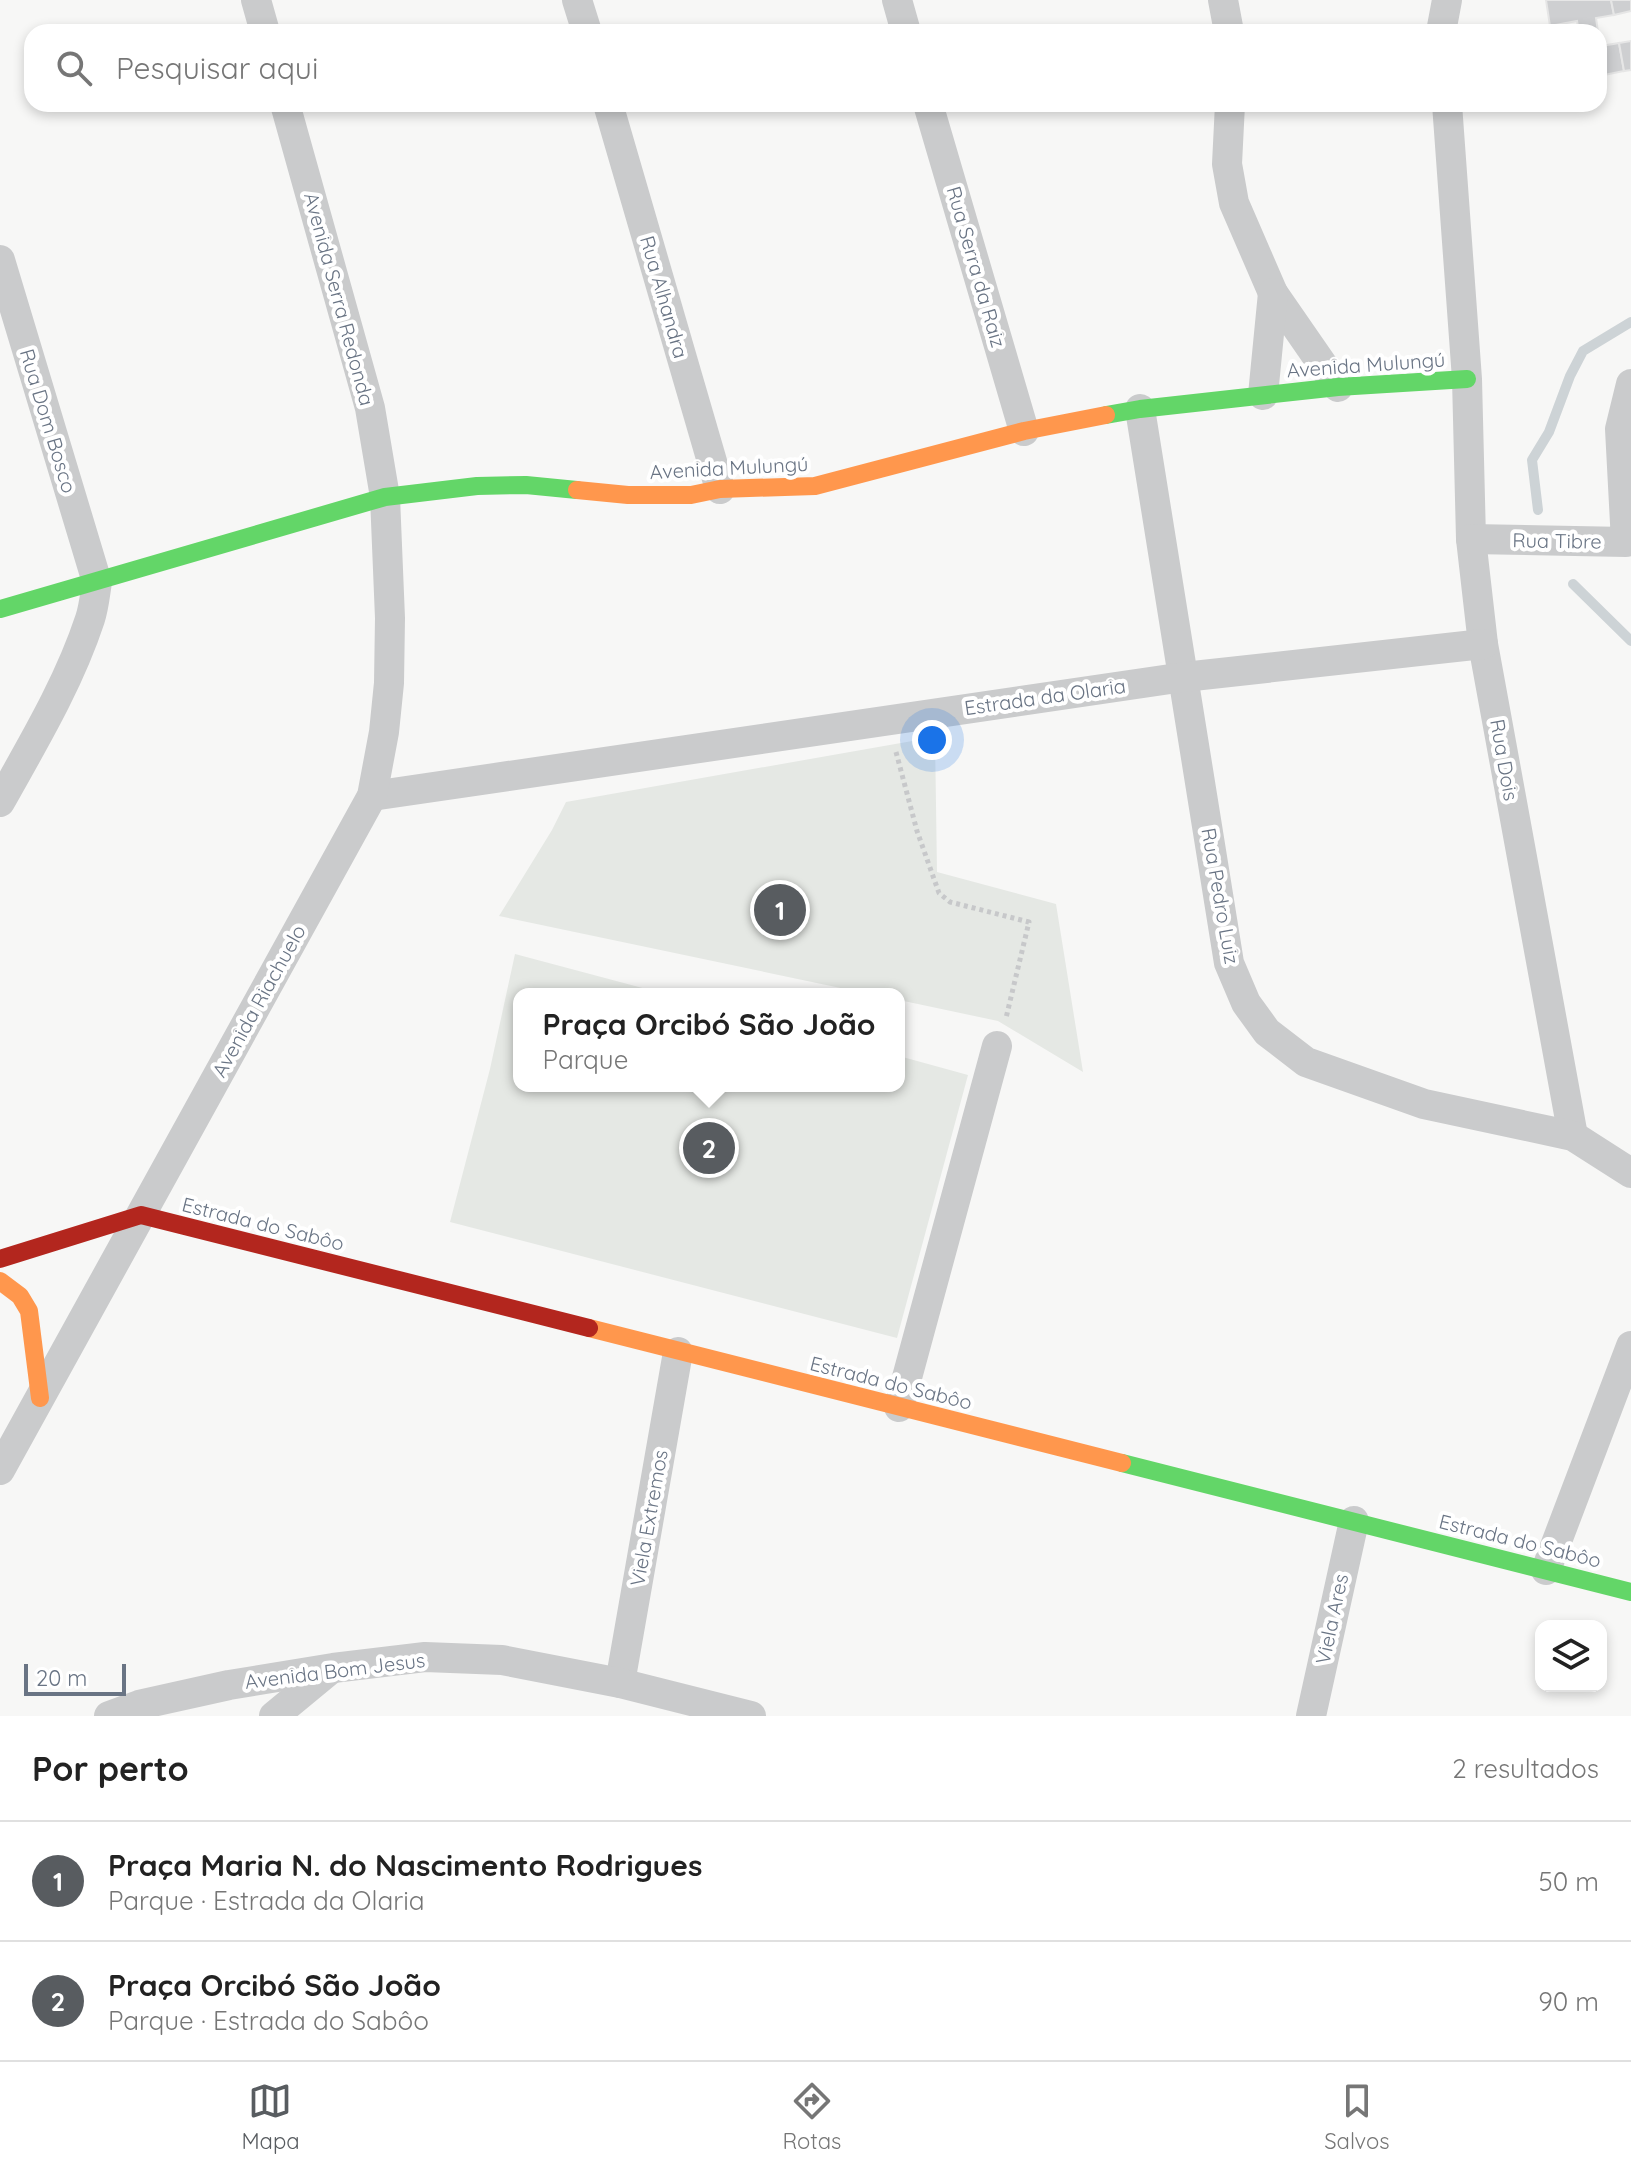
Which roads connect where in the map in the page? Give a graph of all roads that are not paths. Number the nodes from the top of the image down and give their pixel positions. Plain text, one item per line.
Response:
1 (256, 0) edge
2 (577, 0) edge
3 (897, 0) edge
4 (1223, 0) edge
5 (1447, 0) edge
6 (263, 24) edge
7 (584, 24) edge
8 (904, 24) edge
9 (1228, 24) edge
10 (1442, 24) edge
11 (287, 112) edge
12 (610, 112) edge
13 (930, 112) edge
14 (1230, 112) edge
15 (1448, 112) edge
16 (0, 260) edge
17 (1273, 293) junction
18 (1467, 379) junction
19 (1631, 384) edge
20 (1338, 387) junction
21 (1263, 395) junction
22 (1140, 409) junction
23 (1024, 431) junction
24 (720, 489) junction
25 (385, 497) junction
26 (1471, 539) junction
27 (1629, 548) edge
28 (97, 582) junction
29 (0, 609) edge
30 (1483, 644) junction
31 (1184, 677) junction
32 (372, 796) junction
33 (0, 802) edge
34 (997, 1046) road end
35 (1573, 1136) junction
36 (1631, 1173) edge
37 (141, 1215) junction
38 (0, 1259) edge
39 (0, 1281) edge
40 (1631, 1346) edge
41 (678, 1352) junction
42 (40, 1398) junction
43 (899, 1407) junction
44 (0, 1470) edge
45 (1354, 1521) junction
46 (1546, 1570) junction
47 (1631, 1592) edge
48 (333, 1668) junction
49 (620, 1683) junction
50 (109, 1716) edge
51 (274, 1716) edge
52 (751, 1716) edge
53 (1311, 1716) edge

1 - 6 street
2 - 7 street
3 - 8 street
4 - 9 street
5 - 10 street
11 - 25 street, Avenida Serra Redonda
12 - 24 street, Rua Alhandra
13 - 23 street, Rua Serra da Raiz
14 - 17 street
15 - 18 street
16 - 28 street, Rua Dom Bosco
17 - 20 street
17 - 21 street
18 - 20 street, Avenida Mulungú
18 - 26 street, Rua Dois
19 - 27 street, Rua Tibre
20 - 21 street, Avenida Mulungú
21 - 22 street, Avenida Mulungú
22 - 23 street, Avenida Mulungú
22 - 31 street, Rua Pedro Luiz
23 - 24 street, Avenida Mulungú
24 - 25 street, Avenida Mulungú
25 - 28 street, Avenida Mulungú
25 - 32 street, Avenida Riachuelo
26 - 27 street, Rua Tibre
26 - 30 street, Rua Dois
28 - 29 street, Avenida Mulungú
28 - 33 street
30 - 31 street, Estrada da Olaria
30 - 35 street, Rua Dois
31 - 32 street, Estrada da Olaria
31 - 35 street, Rua Pedro Luiz
32 - 37 street, Avenida Riachuelo
34 - 43 street
35 - 36 street, Rua Pedro Luiz
37 - 38 street
37 - 41 street, Estrada do Sabôo
37 - 42 street, Avenida Riachuelo
39 - 42 street
40 - 46 street
41 - 43 street, Estrada do Sabôo
41 - 49 street, Viela Extremos
42 - 44 street, Avenida Riachuelo
43 - 45 street, Estrada do Sabôo
45 - 46 street, Estrada do Sabôo
45 - 53 street, Viela Ares
46 - 47 street, Estrada do Sabôo
48 - 49 street, Avenida Bom Jesus
48 - 50 street, Avenida Bom Jesus
48 - 51 street
49 - 52 street, Avenida Bom Jesus

